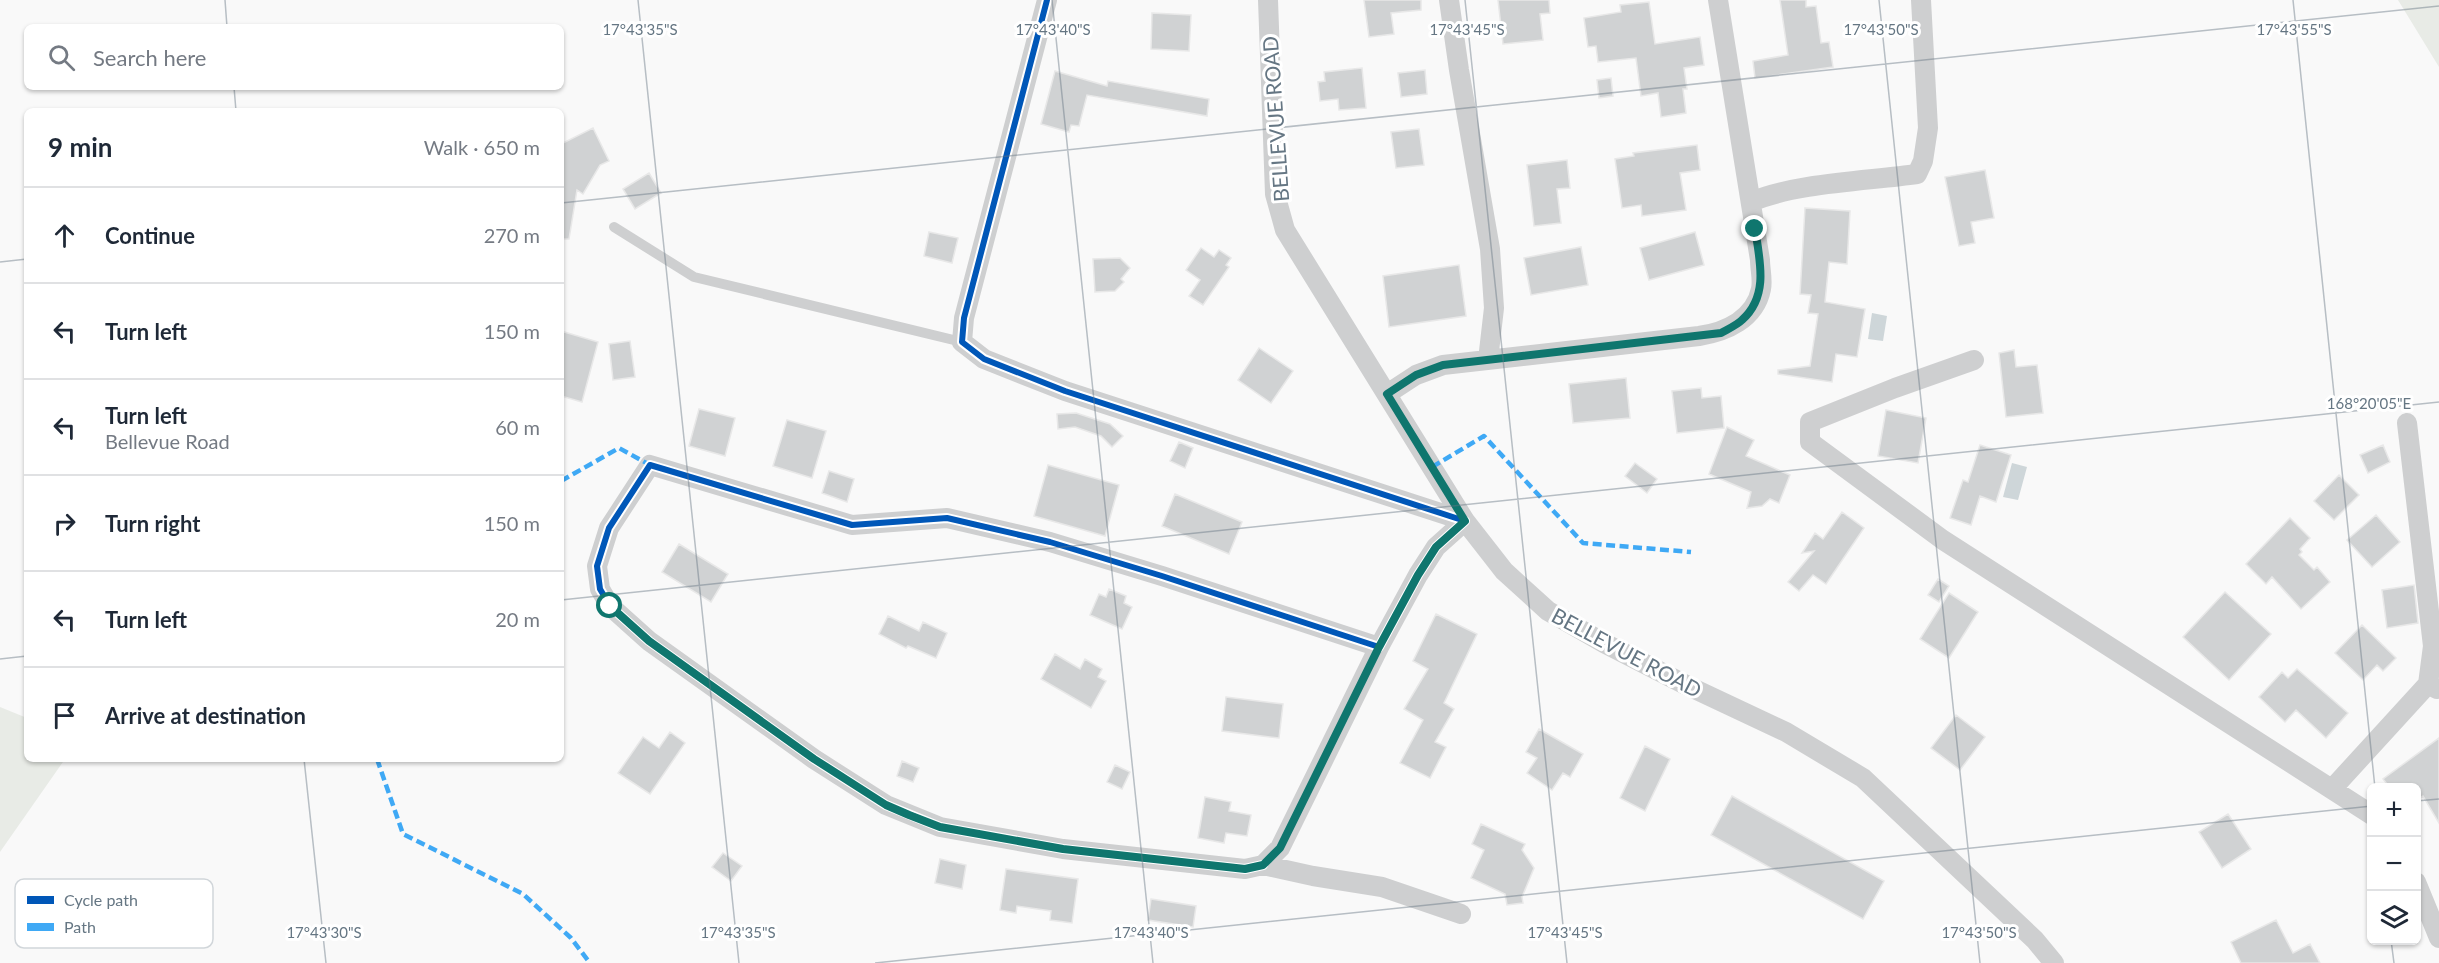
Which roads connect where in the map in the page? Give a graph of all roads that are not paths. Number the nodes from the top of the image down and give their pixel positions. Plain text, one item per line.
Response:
1 (1047, 0) edge
2 (1268, 0) edge
3 (1449, 0) edge
4 (1718, 0) edge
5 (1921, 0) edge
6 (1751, 202) junction
7 (614, 227) dead end
8 (962, 342) junction
9 (1488, 360) junction
10 (1974, 360) dead end
11 (1387, 394) junction
12 (2407, 423) dead end
13 (1465, 521) junction
14 (1379, 647) junction
15 (2433, 687) edge
16 (2332, 789) junction
17 (2367, 812) edge
18 (1263, 865) junction
19 (2420, 891) edge
20 (1461, 914) dead end
21 (2439, 938) edge
22 (2054, 963) edge

1 - 8 street
2 - 11 street, BELLEVUE ROAD
3 - 9 street
4 - 6 street
5 - 6 street
6 - 9 street
7 - 8 lane
8 - 13 street
9 - 11 street
10 - 16 street
11 - 13 street, BELLEVUE ROAD
12 - 15 street
13 - 14 street
13 - 22 street, BELLEVUE ROAD
14 - 18 street
14 - 18 street
15 - 16 street
16 - 17 street
18 - 20 street
19 - 21 street

